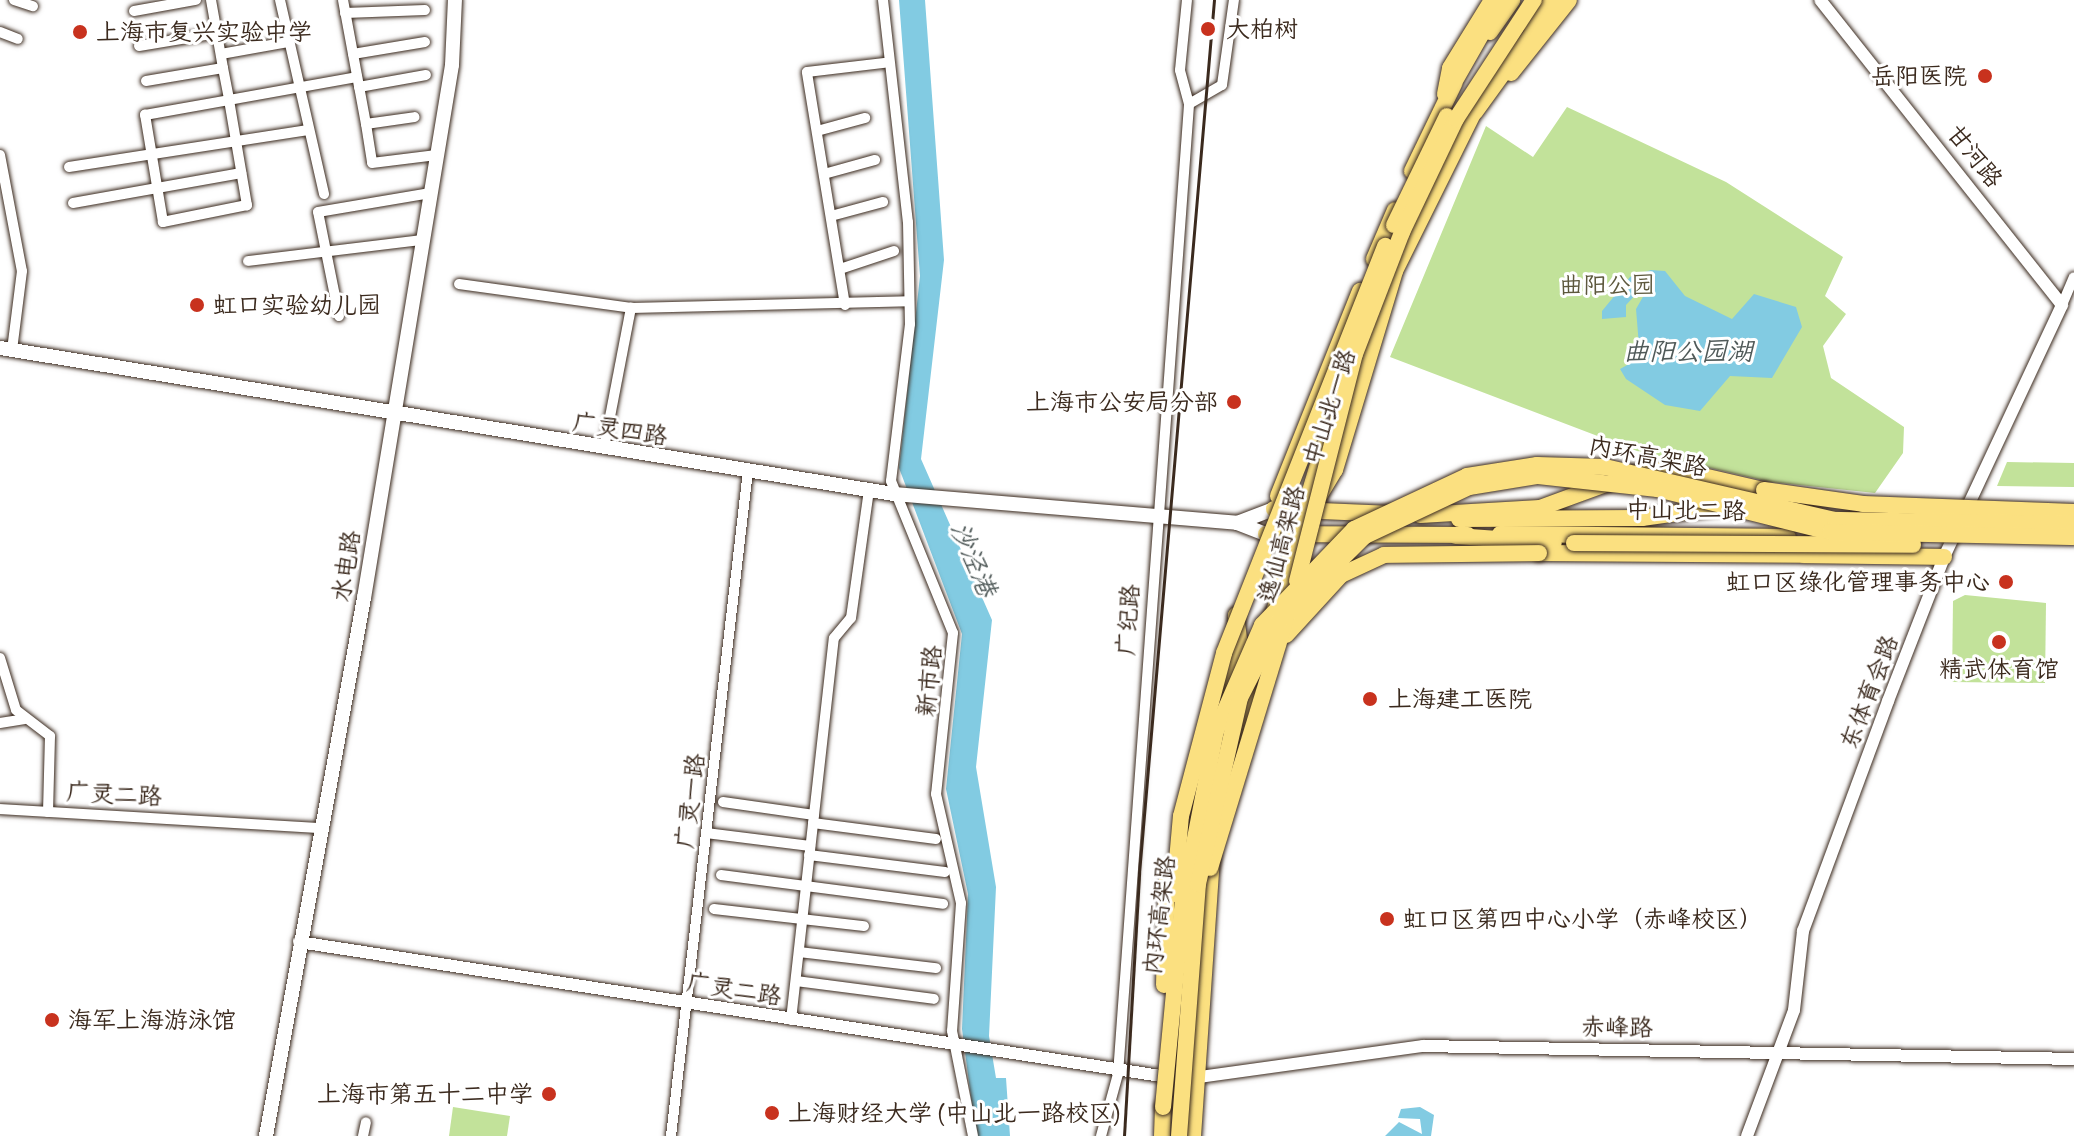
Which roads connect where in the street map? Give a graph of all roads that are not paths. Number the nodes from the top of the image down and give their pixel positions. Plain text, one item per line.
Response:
1 (14, 0) edge
2 (196, 0) edge
3 (211, 0) edge
4 (280, 0) edge
5 (343, 0) edge
6 (455, 0) edge
7 (883, 0) edge
8 (1187, 0) edge
9 (1234, 0) edge
10 (1492, 0) edge
11 (1501, 0) edge
12 (1512, 0) edge
13 (1520, 0) edge
14 (1534, 0) edge
15 (1544, 0) edge
16 (1556, 0) edge
17 (1569, 0) edge
18 (1820, 0) edge
19 (33, 6) dead end
20 (425, 10) dead end
21 (134, 11) dead end
22 (345, 13) junction
23 (0, 32) edge
24 (217, 33) junction
25 (18, 39) dead end
26 (288, 42) junction
27 (425, 42) dead end
28 (139, 46) dead end
29 (221, 54) junction
30 (353, 54) junction
31 (884, 63) junction
32 (223, 68) junction
33 (426, 75) dead end
34 (146, 81) dead end
35 (358, 82) junction
36 (298, 88) junction
37 (1446, 97) junction
38 (229, 100) junction
39 (1189, 104) junction
40 (1475, 112) junction
41 (415, 117) dead end
42 (865, 118) dead end
43 (366, 124) junction
44 (308, 130) junction
45 (817, 131) junction
46 (236, 141) junction
47 (0, 155) edge
48 (151, 155) junction
49 (437, 155) junction
50 (875, 160) dead end
51 (69, 167) dead end
52 (241, 173) junction
53 (824, 174) junction
54 (157, 188) junction
55 (430, 193) junction
56 (324, 194) dead end
57 (883, 202) dead end
58 (73, 203) dead end
59 (831, 216) junction
60 (422, 240) junction
61 (325, 247) junction
62 (894, 251) dead end
63 (248, 261) dead end
64 (840, 269) junction
65 (2074, 277) edge
66 (459, 284) dead end
67 (909, 301) junction
68 (845, 305) junction
69 (2062, 305) junction
70 (631, 308) junction
71 (339, 316) dead end
72 (1340, 336) junction
73 (6, 349) edge
74 (392, 414) junction
75 (604, 448) junction
76 (748, 471) junction
77 (869, 490) junction
78 (898, 495) junction
79 (1286, 508) junction
80 (2074, 513) edge
81 (1155, 515) junction
82 (1420, 515) junction
83 (1963, 515) junction
84 (1237, 523) junction
85 (1266, 534) junction
86 (2073, 534) edge
87 (1297, 536) junction
88 (1456, 536) junction
89 (1380, 537) junction
90 (1857, 540) junction
91 (1951, 540) junction
92 (1804, 555) junction
93 (1944, 557) junction
94 (1236, 608) junction
95 (0, 658) edge
96 (25, 719) junction
97 (0, 723) edge
98 (1228, 746) junction
99 (723, 802) dead end
100 (0, 809) edge
101 (48, 812) junction
102 (814, 819) junction
103 (321, 828) junction
104 (706, 833) junction
105 (936, 839) dead end
106 (810, 851) junction
107 (945, 872) dead end
108 (721, 875) dead end
109 (806, 887) junction
110 (943, 904) dead end
111 (714, 909) dead end
112 (802, 919) junction
113 (864, 926) dead end
114 (299, 942) junction
115 (799, 952) junction
116 (936, 968) dead end
117 (796, 981) junction
118 (934, 999) dead end
119 (686, 1003) junction
120 (791, 1020) junction
121 (1167, 1038) junction
122 (959, 1047) junction
123 (1780, 1052) junction
124 (2074, 1059) edge
125 (1118, 1074) junction
126 (1162, 1078) junction
127 (1197, 1078) junction
128 (1163, 1107) junction
129 (366, 1122) dead end
130 (266, 1136) edge
131 (363, 1136) edge
132 (671, 1136) edge
133 (973, 1136) edge
134 (1101, 1136) edge
135 (1160, 1136) edge
136 (1179, 1136) edge
137 (1185, 1136) edge
138 (1193, 1136) edge
139 (1747, 1136) edge

1 - 19 street
2 - 21 street
3 - 24 street
4 - 26 street
5 - 22 street
6 - 49 main road, 水电路
7 - 31 street, 新市路
8 - 39 street, 广纪路
9 - 39 street
10 - 37 main road
11 - 37 main road
12 - 37 main road, 中山北一路
13 - 121 main road, 逸仙高架路, bridge
14 - 137 main road, 逸仙高架路, bridge
15 - 40 main road, 中山北一路
16 - 40 main road
17 - 40 main road
18 - 69 street, 甘河路
20 - 22 street
22 - 30 street
23 - 25 street
24 - 28 street
24 - 29 street
26 - 29 street
26 - 36 street
27 - 30 street
29 - 32 street
30 - 35 street
31 - 45 street
31 - 67 street, 新市路
32 - 34 street
32 - 38 street
33 - 35 street
35 - 36 street
35 - 43 street
36 - 38 street
36 - 44 street
37 - 72 main road, 中山北一路
38 - 46 street
38 - 48 street
39 - 81 street, 广纪路
40 - 79 main road, 中山北一路
41 - 43 street
42 - 45 street
43 - 49 street
44 - 46 street
44 - 56 street
45 - 53 street
46 - 48 street
46 - 52 street
47 - 73 street
48 - 51 street
48 - 54 street
49 - 55 main road, 水电路
50 - 53 street
52 - 54 street
52 - 54 street
53 - 59 street
54 - 58 street
55 - 60 main road, 水电路
55 - 61 street
57 - 59 street
59 - 64 street
60 - 61 street
60 - 74 main road, 水电路
61 - 63 street
61 - 71 street
62 - 64 street
64 - 68 street
65 - 69 street, 东体育会路
66 - 70 street
67 - 68 street
67 - 78 street, 新市路
68 - 70 street
69 - 83 street, 东体育会路
70 - 75 street
72 - 79 main road, 中山北一路
72 - 79 main road, 中山北一路
73 - 74 main road, 广灵四路
74 - 75 main road, 广灵四路
74 - 103 main road, 水电路
75 - 76 main road, 广灵四路
76 - 77 main road, 广灵四路
76 - 104 street, 广灵一路
77 - 78 main road, 广灵四路
77 - 102 street
78 - 81 main road, 广灵四路
78 - 122 street, 新市路
79 - 82 main road, 中山北二路
79 - 84 main road, 广灵四路
79 - 85 main road, 中山北一路
79 - 87 main road, 中山北一路
80 - 82 main road, bridge
80 - 83 main road, 中山北二路
81 - 84 main road, 广灵四路
81 - 125 street, 广纪路
82 - 83 main road, 中山北二路
83 - 91 street, 东体育会路
84 - 85 main road, 广灵四路
85 - 87 main road, 中山北二路
85 - 94 main road, 中山北一路
86 - 88 main road, bridge
86 - 91 main road, 中山北二路
86 - 98 main road, 内环高架路, bridge
86 - 121 main road, 内环高架路, bridge
87 - 89 main road, 中山北二路
87 - 98 main road, 中山北一路
88 - 89 main road, 中山北二路
88 - 90 main road, 中山北二路
89 - 98 main road
90 - 91 main road, 中山北二路
90 - 92 main road
91 - 93 street, 东体育会路
92 - 93 main road
92 - 98 main road, bridge
93 - 123 street, 东体育会路
94 - 126 main road, 中山北一路
94 - 128 main road, bridge
95 - 96 street
96 - 97 street
96 - 101 street
98 - 127 main road, 中山北一路
98 - 136 main road, 内环高架路, bridge
99 - 102 street
100 - 101 street, 广灵二路
101 - 103 street, 广灵二路
102 - 105 street
102 - 106 street
103 - 114 main road, 水电路
104 - 106 street
104 - 119 street, 广灵一路
106 - 107 street
106 - 109 street
108 - 109 street
109 - 110 street
109 - 112 street
111 - 112 street
112 - 113 street
112 - 115 street
114 - 119 street, 广灵二路
114 - 130 main road, 水电路
115 - 116 street
115 - 117 street
117 - 118 street
117 - 120 street
119 - 120 street, 广灵二路
119 - 132 street, 广灵一路
120 - 122 street, 广灵二路
121 - 128 main road, 内环高架路, bridge
122 - 125 street, 广灵二路
122 - 133 street, 新市路
123 - 124 street, 赤峰路
123 - 127 street, 赤峰路
123 - 139 street, 东体育会路
125 - 126 street, 广灵二路
125 - 134 street, 广纪路
126 - 127 street, 赤峰路
126 - 135 main road, 中山北一路
127 - 138 main road, 中山北一路
128 - 135 main road, 内环高架路
129 - 131 street

